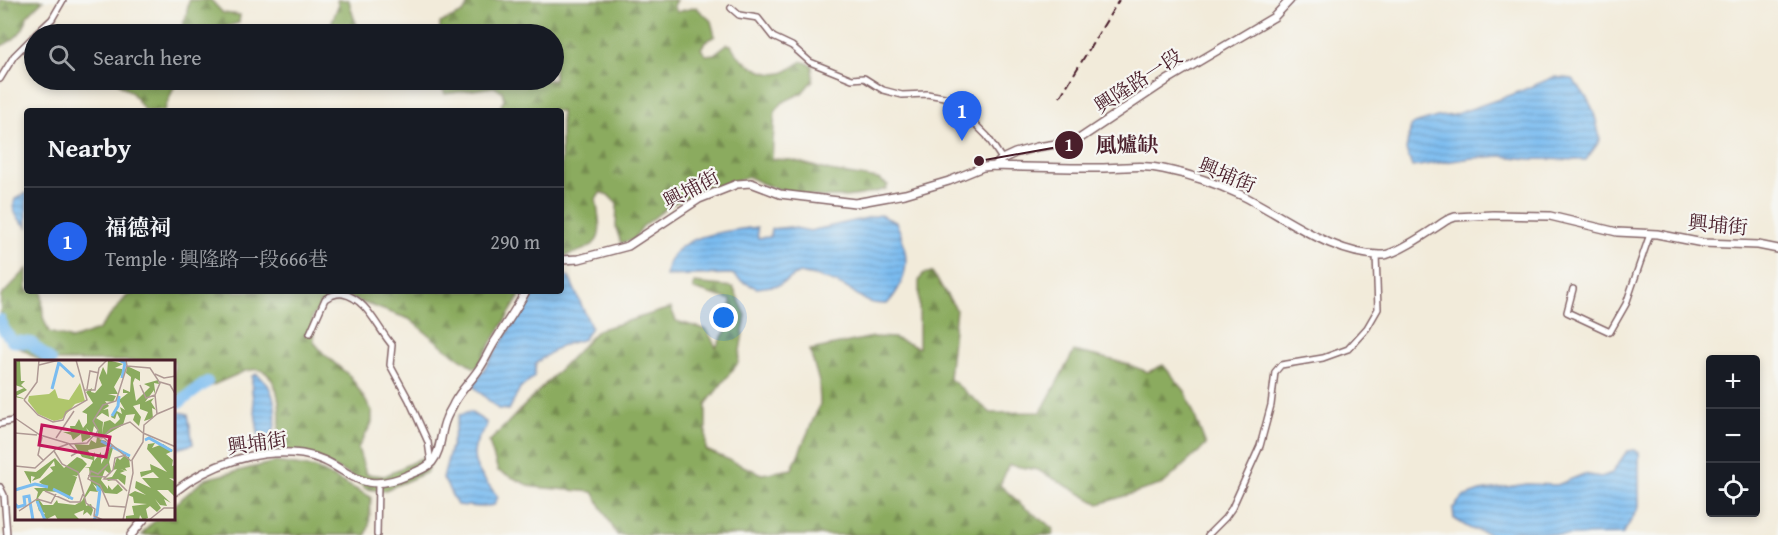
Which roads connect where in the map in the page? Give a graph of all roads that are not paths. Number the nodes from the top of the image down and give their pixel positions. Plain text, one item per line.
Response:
1 (63, 0) edge
2 (1290, 0) edge
3 (731, 8) dead end
4 (47, 24) edge
5 (24, 46) edge
6 (0, 79) edge
7 (1023, 150) junction
8 (1002, 159) junction
9 (994, 166) junction
10 (1026, 167) junction
11 (1650, 234) junction
12 (1778, 249) edge
13 (1376, 254) junction
14 (564, 260) edge
15 (1573, 289) dead end
16 (524, 294) edge
17 (310, 333) dead end
18 (15, 420) edge
19 (0, 424) edge
20 (431, 463) junction
21 (378, 484) junction
22 (0, 487) edge
23 (176, 490) edge
24 (144, 520) edge
25 (7, 535) edge
26 (132, 535) edge
27 (377, 535) edge
28 (1208, 535) edge

1 - 4 street
2 - 7 street, 興隆路一段
3 - 8 street
5 - 6 street
7 - 8 street, 興隆路一段
7 - 10 street
8 - 9 street, 興隆路一段
9 - 10 street, 興埔街
9 - 14 street, 興埔街
10 - 13 street, 興埔街
11 - 12 street, 興埔街
11 - 13 street, 興埔街
11 - 15 street
13 - 28 street
16 - 20 street
17 - 20 street
18 - 19 street
20 - 21 street
21 - 23 street, 興埔街
21 - 27 street
22 - 25 street
24 - 26 street

